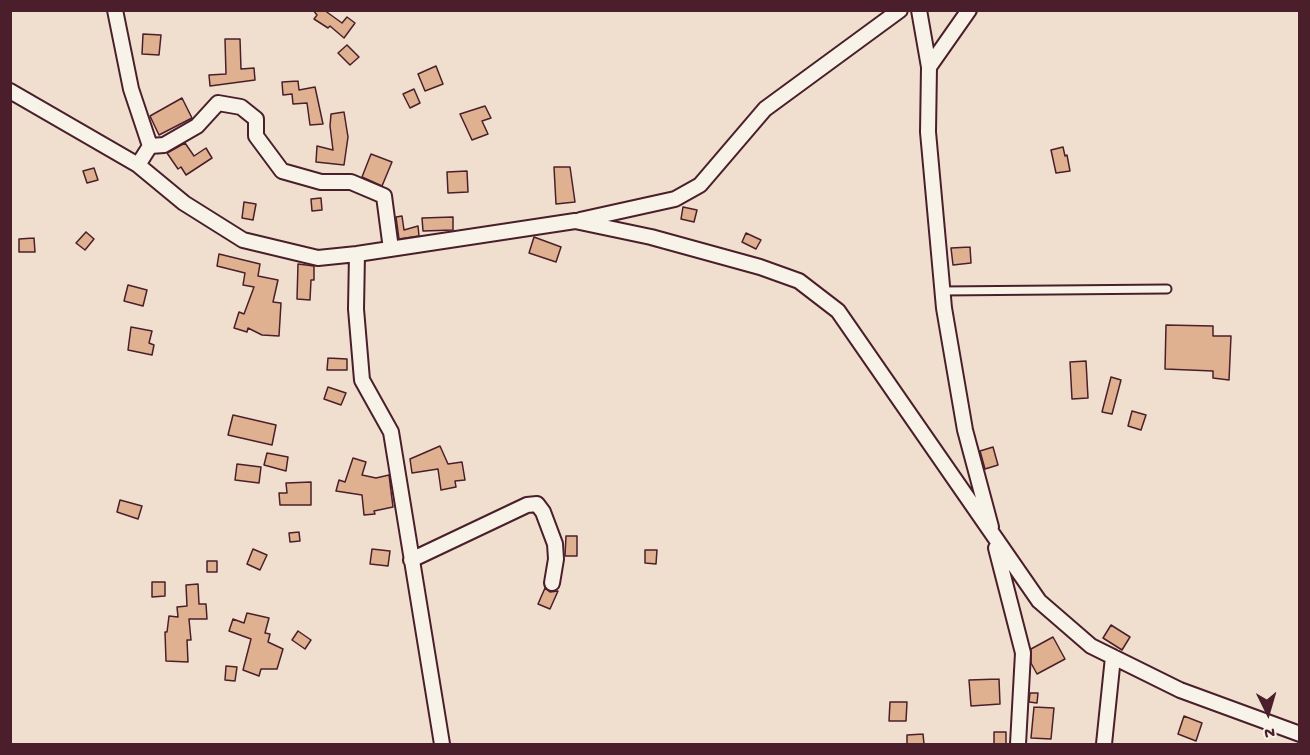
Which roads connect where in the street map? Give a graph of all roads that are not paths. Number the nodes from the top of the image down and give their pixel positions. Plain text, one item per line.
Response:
1 (115, 10) edge
2 (900, 10) edge
3 (919, 10) edge
4 (969, 10) edge
5 (929, 67) junction
6 (10, 91) edge
7 (150, 146) junction
8 (138, 165) junction
9 (575, 221) junction
10 (391, 249) junction
11 (357, 254) junction
12 (1167, 289) dead end
13 (942, 291) junction
14 (994, 538) junction
15 (411, 560) junction
16 (552, 583) dead end
17 (1113, 657) junction
18 (1299, 734) edge
19 (442, 744) edge
20 (1018, 744) edge
21 (1104, 744) edge

1 - 7 street
2 - 9 street
3 - 5 street
4 - 5 street
5 - 13 street
6 - 8 street
7 - 8 street
7 - 10 street
8 - 11 street
9 - 10 street
9 - 14 street
10 - 11 street
11 - 15 street
12 - 13 lane
13 - 14 street
14 - 17 street
14 - 20 street
15 - 16 street
15 - 19 street
17 - 18 street
17 - 21 street

